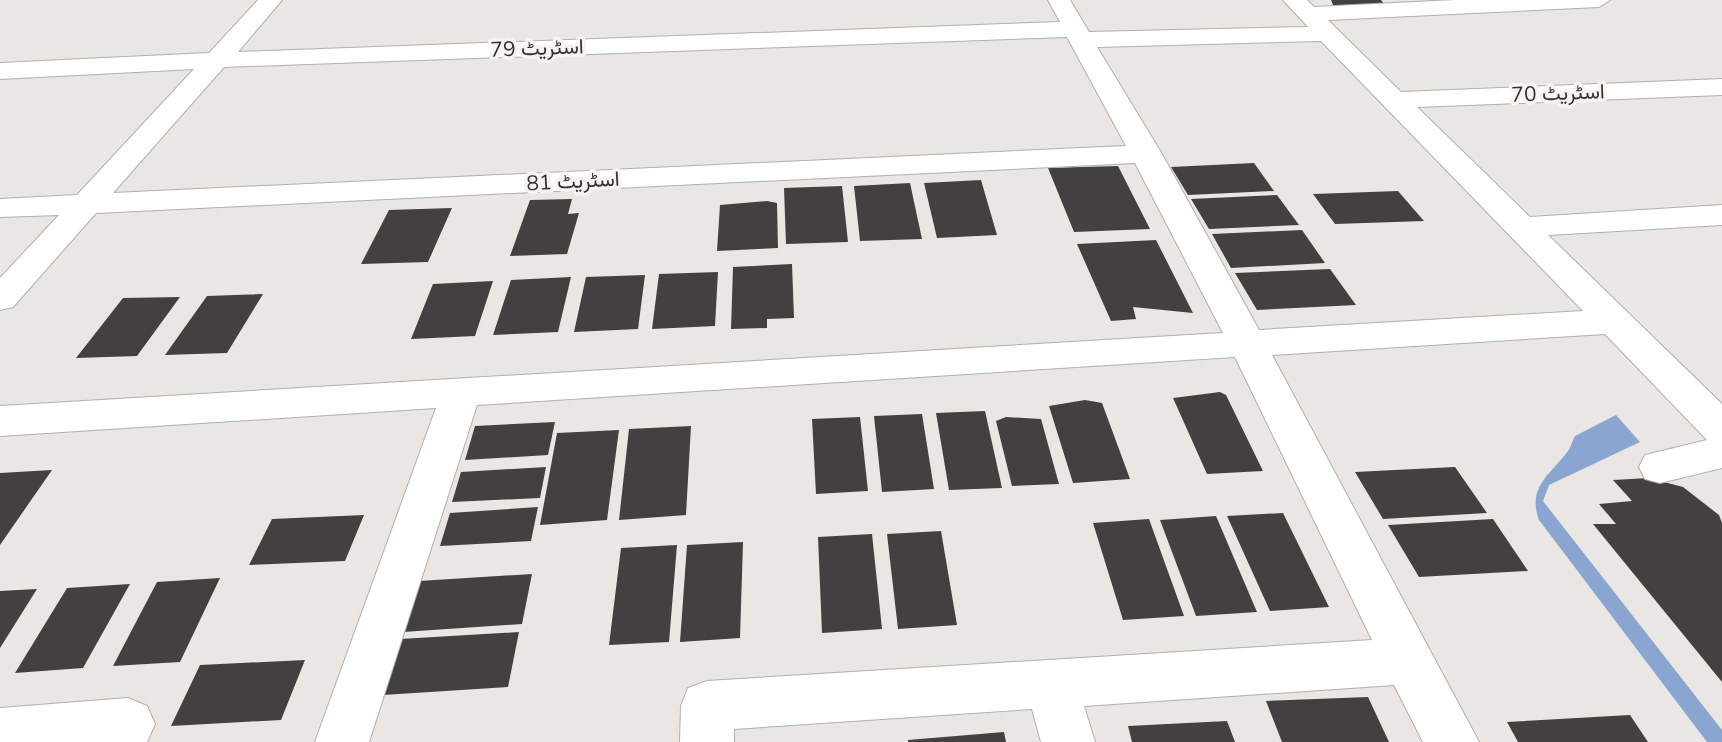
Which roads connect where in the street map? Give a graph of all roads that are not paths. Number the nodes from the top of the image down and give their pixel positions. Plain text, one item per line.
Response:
1 (271, 0) edge
2 (1059, 0) edge
3 (1599, 0) edge
4 (1310, 16) edge
5 (1078, 35) junction
6 (217, 60) junction
7 (0, 71) edge
8 (1722, 87) edge
9 (1394, 100) junction
10 (1147, 154) junction
11 (86, 204) junction
12 (0, 208) edge
13 (1722, 215) edge
14 (1520, 227) junction
15 (0, 299) edge
16 (1614, 321) junction
17 (1247, 342) junction
18 (462, 391) junction
19 (1705, 395) edge
20 (0, 421) edge
21 (1722, 429) edge
22 (1407, 661) junction
23 (1051, 684) junction
24 (128, 724) dead end
25 (0, 734) edge
26 (342, 742) edge
27 (707, 742) edge
28 (1069, 742) edge
29 (1452, 742) edge

1 - 6 street
2 - 5 street
3 - 4 street, اسٹریٹ 79
4 - 5 street, اسٹریٹ 79
4 - 9 street
5 - 6 street, اسٹریٹ 79
5 - 10 street
6 - 7 street, اسٹریٹ 79
6 - 11 street
8 - 9 street, اسٹریٹ 70
9 - 14 street
10 - 11 street, اسٹریٹ 81
10 - 17 street
11 - 12 street, اسٹریٹ 81
11 - 15 street
13 - 14 street
14 - 16 street
16 - 17 street
16 - 19 street
17 - 18 street
17 - 22 street
18 - 20 street
18 - 26 street
19 - 21 street
22 - 23 street
22 - 29 street
23 - 27 street
23 - 28 street
24 - 25 street

